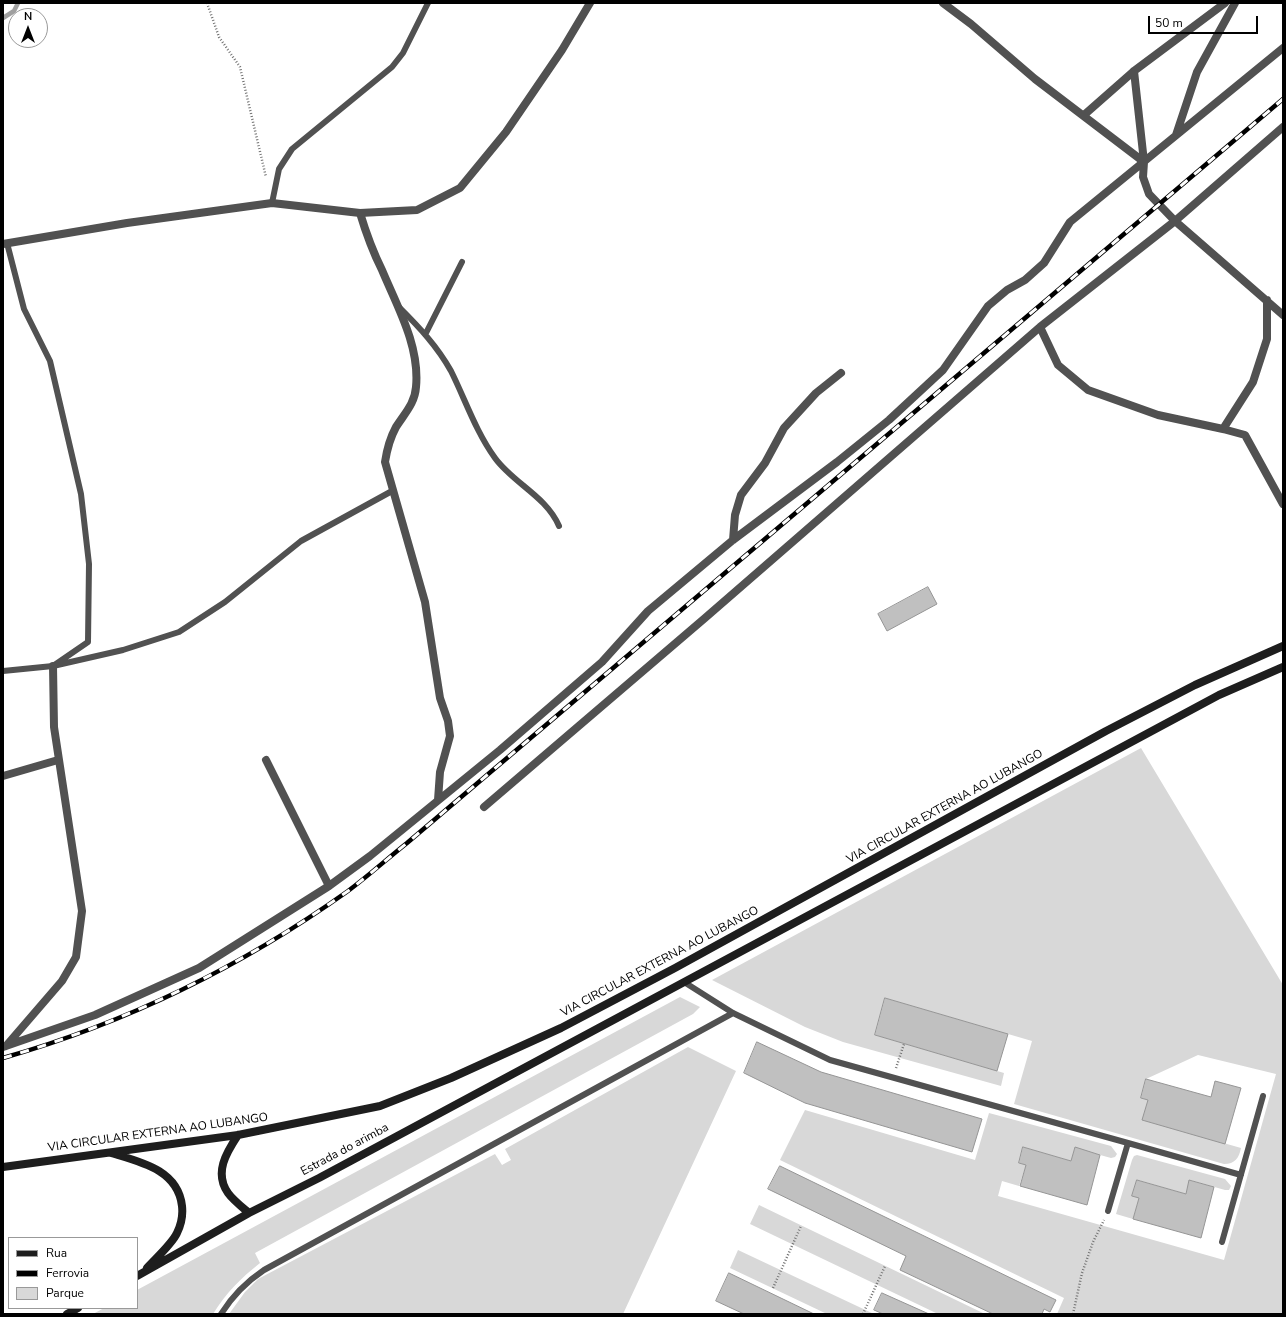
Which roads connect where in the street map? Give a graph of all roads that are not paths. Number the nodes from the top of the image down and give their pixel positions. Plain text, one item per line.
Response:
1 (428, 3) edge
2 (590, 3) edge
3 (943, 3) edge
4 (1225, 3) edge
5 (1235, 3) edge
6 (1283, 48) edge
7 (1134, 71) junction
8 (1084, 115) junction
9 (1283, 127) edge
10 (1176, 135) junction
11 (1144, 162) junction
12 (272, 203) junction
13 (360, 213) junction
14 (1175, 221) junction
15 (5, 243) edge
16 (462, 262) dead end
17 (1267, 300) junction
18 (398, 306) junction
19 (1283, 315) edge
20 (1040, 327) junction
21 (426, 333) junction
22 (841, 373) dead end
23 (1223, 429) junction
24 (392, 491) junction
25 (1283, 504) edge
26 (559, 526) dead end
27 (733, 540) junction
28 (1283, 646) edge
29 (53, 666) junction
30 (1283, 667) edge
31 (3, 671) edge
32 (58, 760) junction
33 (266, 760) dead end
34 (3, 776) edge
35 (438, 800) junction
36 (484, 807) dead end
37 (329, 886) junction
38 (684, 982) junction
39 (733, 1013) junction
40 (4, 1047) edge
41 (1263, 1096) dead end
42 (238, 1135) junction
43 (1128, 1143) junction
44 (108, 1152) junction
45 (3, 1167) edge
46 (1241, 1175) junction
47 (1108, 1211) road end
48 (249, 1213) junction
49 (1222, 1242) dead end
50 (140, 1275) edge
51 (76, 1309) edge
52 (67, 1314) edge
53 (222, 1314) edge

1 - 12 lane
2 - 13 street
3 - 8 street
4 - 7 street
5 - 10 street
6 - 10 street
7 - 8 street
7 - 11 street
8 - 11 street
9 - 14 street
10 - 11 street
11 - 14 street
11 - 27 street
12 - 13 street
12 - 15 street
13 - 18 street
14 - 17 street
14 - 20 street
15 - 29 lane
16 - 21 lane
17 - 19 street
17 - 23 street
18 - 21 lane
18 - 24 street
20 - 23 street
20 - 36 street
21 - 26 lane
22 - 27 street
23 - 25 street
24 - 29 lane
24 - 35 street
27 - 35 street
28 - 42 main road, VIA CIRCULAR EXTERNA AO LUBANGO
29 - 31 lane
29 - 32 street
30 - 38 main road
32 - 34 street
32 - 40 street
33 - 37 street
35 - 37 street
37 - 40 street
38 - 39 lane
38 - 48 main road, Estrada do arimba
39 - 43 lane
39 - 53 lane
41 - 46 lane
42 - 44 main road, VIA CIRCULAR EXTERNA AO LUBANGO
42 - 48 main road
43 - 46 lane
43 - 47 lane
44 - 45 main road, VIA CIRCULAR EXTERNA AO LUBANGO
44 - 50 main road
46 - 49 lane
48 - 50 main road, Estrada do arimba
51 - 52 main road

